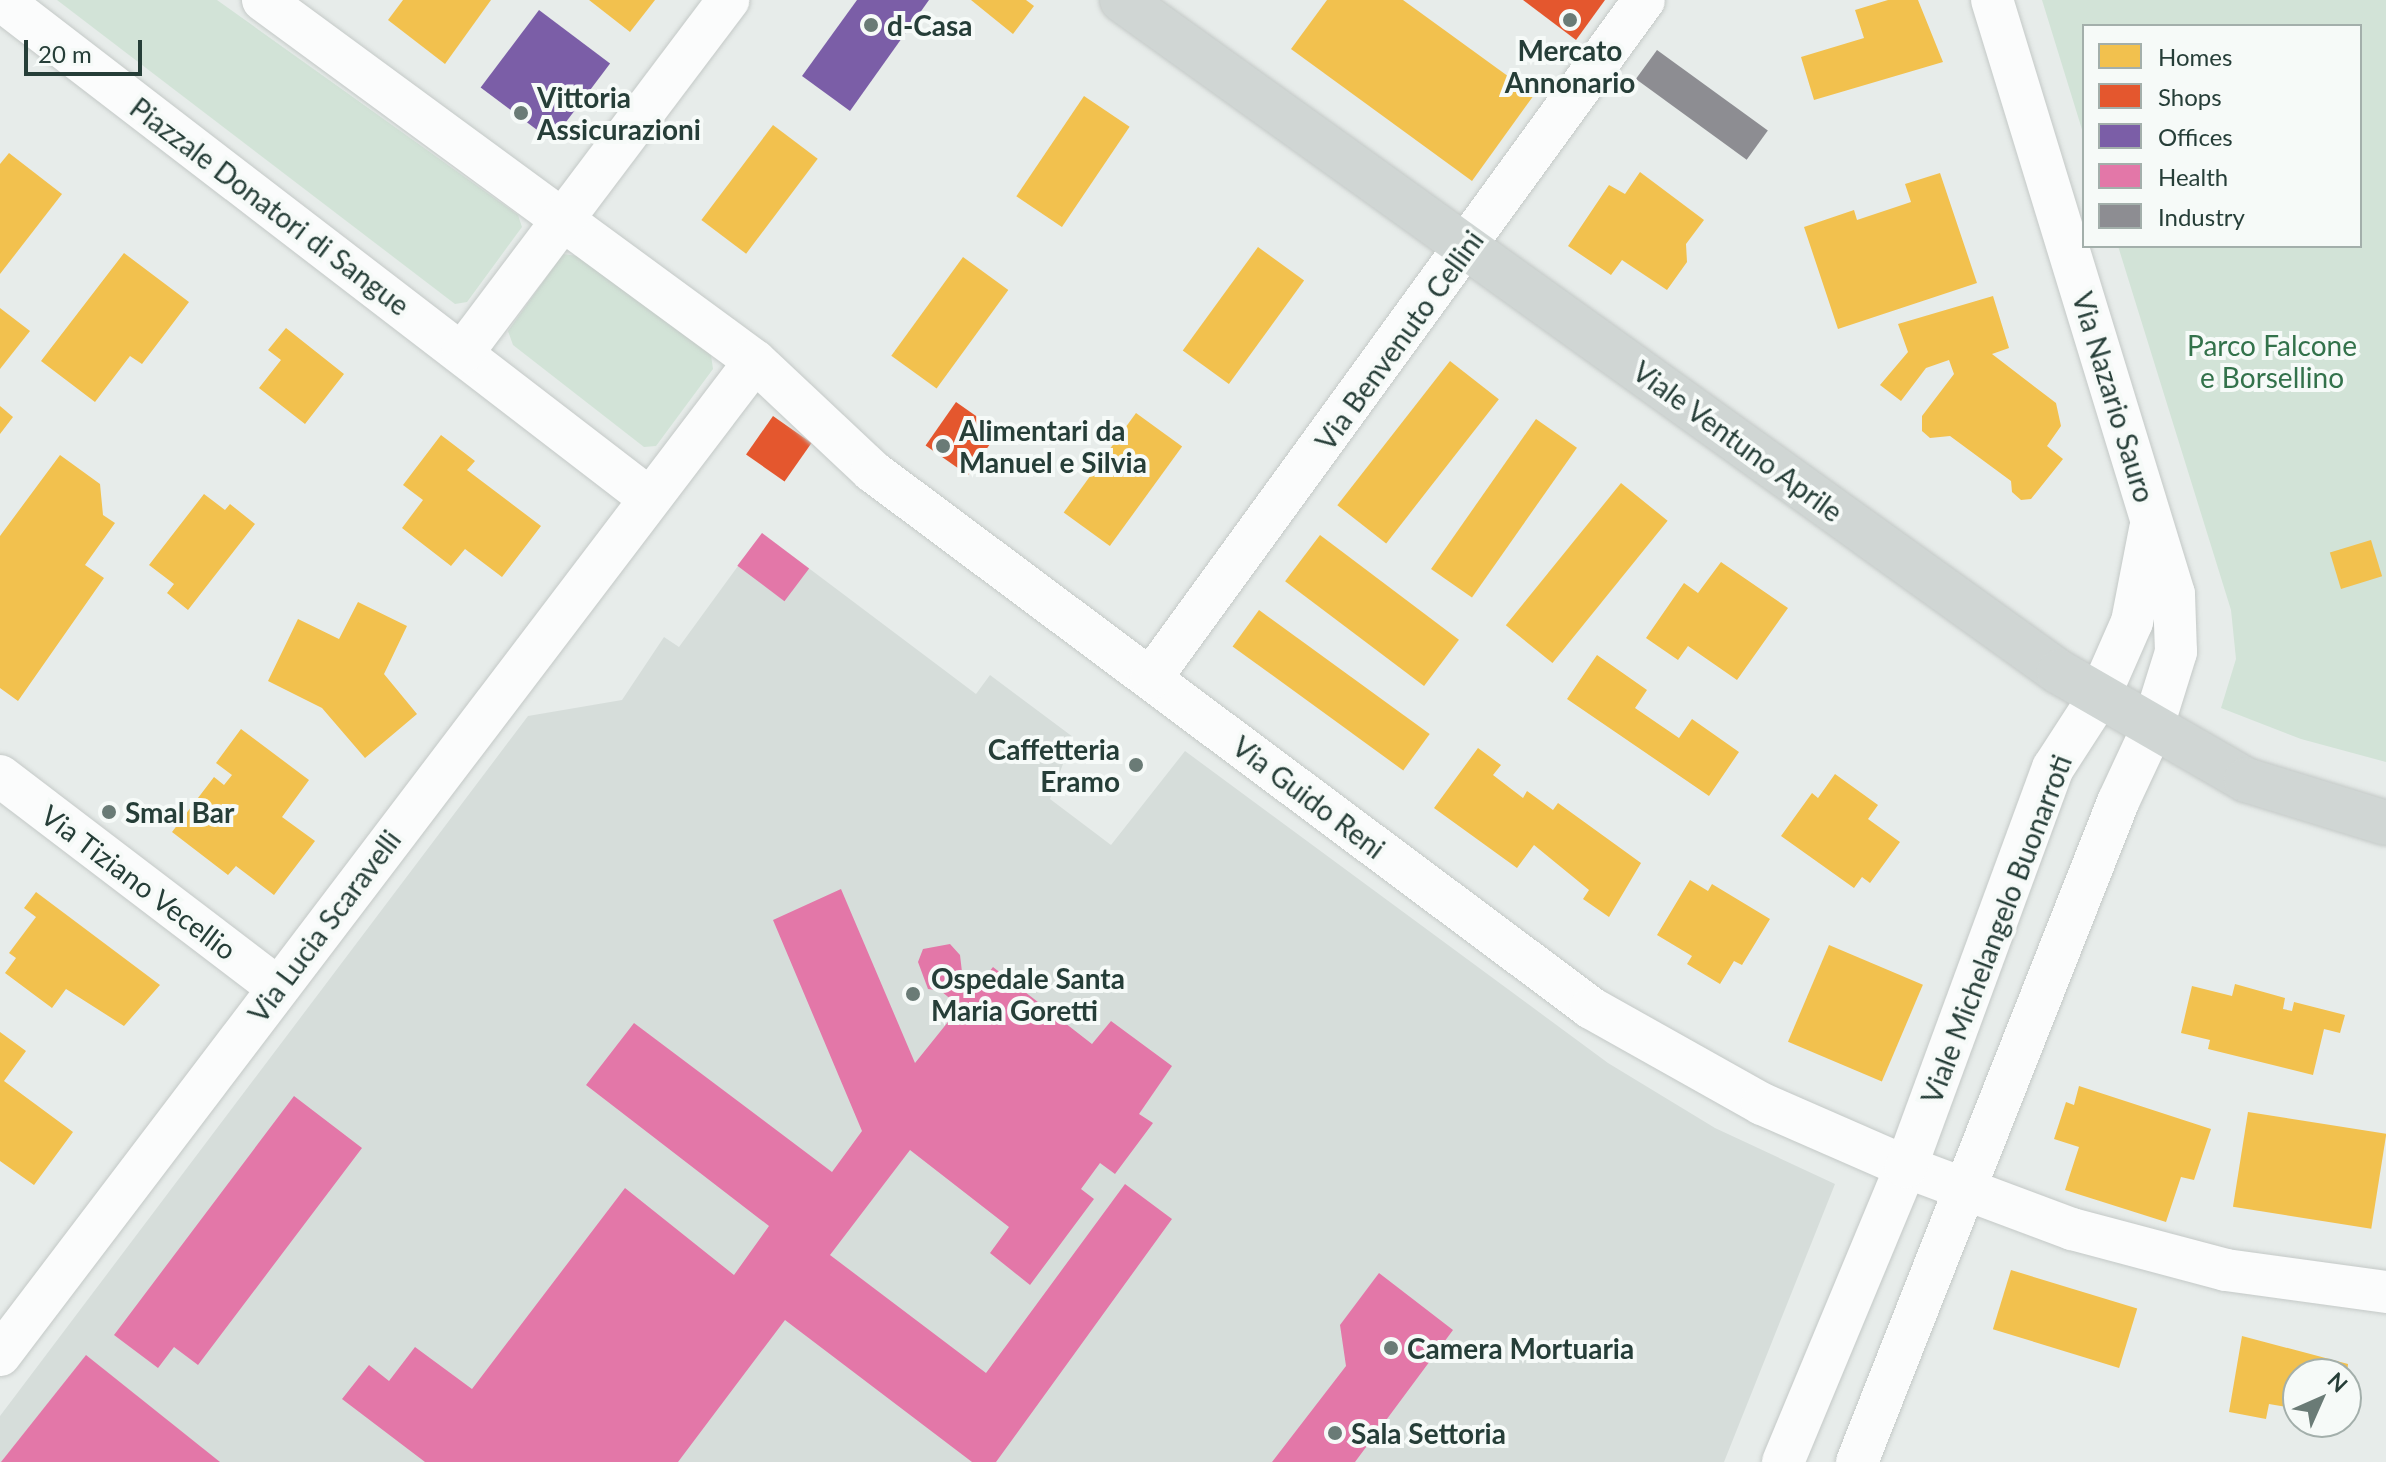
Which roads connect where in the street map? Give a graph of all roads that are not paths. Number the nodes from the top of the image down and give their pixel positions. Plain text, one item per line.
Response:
1 (1, 0) edge
2 (263, 0) edge
3 (728, 0) edge
4 (1122, 0) edge
5 (1644, 0) edge
6 (1992, 0) edge
7 (566, 218) junction
8 (1467, 248) junction
9 (463, 352) junction
10 (755, 361) junction
11 (649, 498) junction
12 (2151, 518) junction
13 (1151, 678) junction
14 (2099, 697) junction
15 (2152, 729) junction
16 (0, 776) edge
17 (2386, 823) edge
18 (277, 987) junction
19 (1906, 1167) junction
20 (1965, 1190) junction
21 (2386, 1292) edge
22 (0, 1355) edge
23 (1783, 1462) edge
24 (1857, 1462) edge

1 - 9 street, Piazzale Donatori di Sangue
2 - 7 street
3 - 7 street
4 - 8 main road, Viale Ventuno Aprile
5 - 8 street, Via Benvenuto Cellini
6 - 12 street, Via Nazario Sauro
7 - 9 street
7 - 10 street
8 - 13 street, Via Benvenuto Cellini
8 - 14 main road, Viale Ventuno Aprile
9 - 11 street, Piazzale Donatori di Sangue
10 - 11 street
10 - 13 street, Via Guido Reni
11 - 18 street, Via Lucia Scaravelli
12 - 14 street, Via Nazario Sauro
12 - 15 street, Via Nazario Sauro
13 - 19 street, Via Guido Reni
14 - 15 main road, Viale Ventuno Aprile
14 - 19 street, Viale Michelangelo Buonarroti
15 - 17 main road, Viale Ventuno Aprile
15 - 20 street
16 - 18 street, Via Tiziano Vecellio
18 - 22 street, Via Lucia Scaravelli
19 - 20 street
19 - 23 street, Viale Michelangelo Buonarroti
20 - 21 street
20 - 24 street

